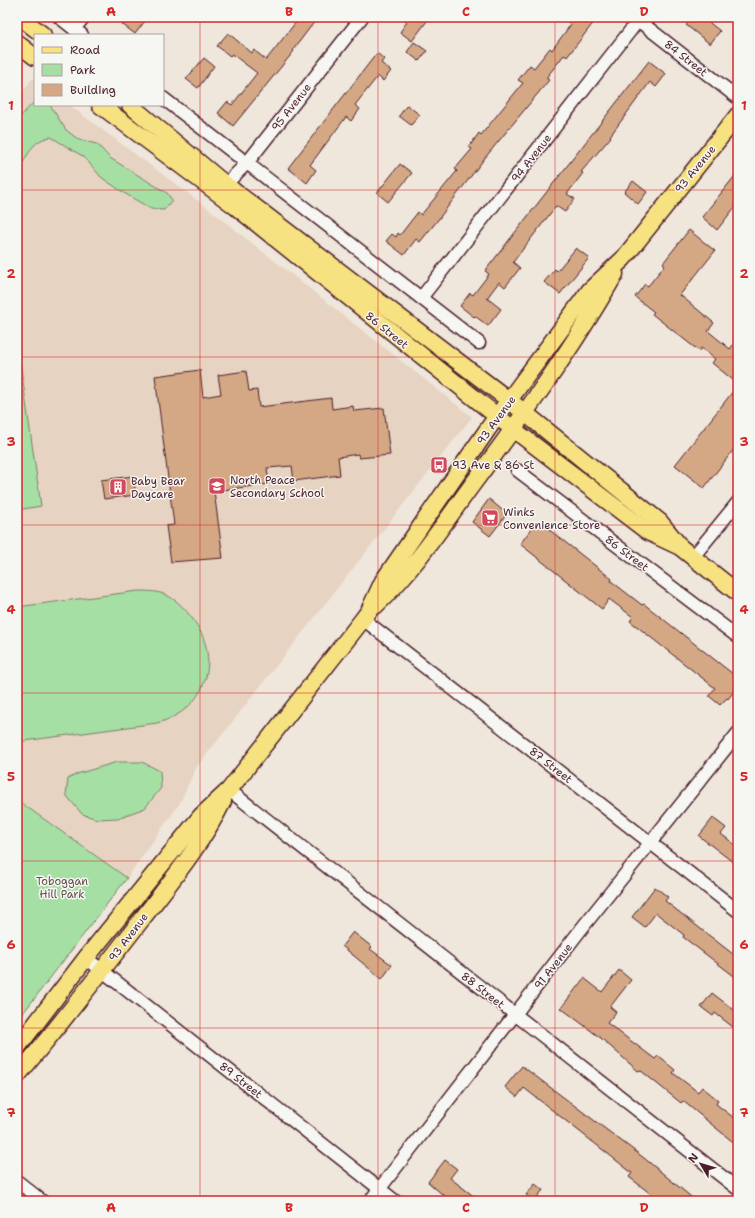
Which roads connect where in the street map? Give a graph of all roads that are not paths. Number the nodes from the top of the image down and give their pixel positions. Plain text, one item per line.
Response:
1 (20, 17) edge
2 (59, 17) edge
3 (84, 17) edge
4 (362, 17) edge
5 (638, 18) edge
6 (78, 32) edge
7 (41, 34) edge
8 (17, 43) edge
9 (34, 55) edge
10 (738, 98) edge
11 (164, 99) edge
12 (101, 106) edge
13 (131, 106) edge
14 (738, 116) edge
15 (248, 163) junction
16 (221, 189) junction
17 (623, 259) junction
18 (421, 298) junction
19 (478, 343) dead end
20 (510, 401) junction
21 (525, 413) junction
22 (497, 417) junction
23 (513, 430) junction
24 (517, 470) dead end
25 (738, 502) edge
26 (680, 547) junction
27 (693, 557) junction
28 (738, 593) edge
29 (366, 615) junction
30 (738, 637) edge
31 (738, 733) edge
32 (229, 790) junction
33 (650, 842) junction
34 (738, 911) edge
35 (86, 958) junction
36 (102, 971) junction
37 (514, 1014) junction
38 (17, 1048) edge
39 (17, 1076) edge
40 (17, 1181) edge
41 (380, 1189) junction
42 (738, 1189) edge
43 (42, 1201) edge
44 (370, 1201) edge
45 (395, 1201) edge

1 - 7 main road
2 - 6 street
3 - 6 street
4 - 15 street, 95 Avenue
5 - 10 street, 84 Street
5 - 18 street, 94 Avenue
8 - 9 main road
11 - 15 street
12 - 16 main road, 86 Street
13 - 16 main road, 86 Street
14 - 17 main road, 93 Avenue
15 - 16 street, 95 Avenue
15 - 18 street
16 - 20 main road, 86 Street
16 - 22 main road, 86 Street
17 - 20 main road, 93 Avenue
17 - 21 main road, 93 Avenue
18 - 19 street
20 - 21 main road, 86 Street
20 - 22 main road, 93 Avenue
21 - 23 main road, 93 Avenue
21 - 26 main road, 86 Street
22 - 23 main road, 86 Street
22 - 29 main road, 93 Avenue
23 - 26 main road, 86 Street
23 - 29 main road, 93 Avenue
24 - 30 street, 86 Street
25 - 27 street
26 - 27 main road, 86 Street
27 - 28 main road, 86 Street
29 - 32 main road, 93 Avenue
29 - 33 street, 87 Street
31 - 33 street, 91 Avenue
32 - 35 main road, 93 Avenue
32 - 36 main road, 93 Avenue
32 - 37 street, 88 Street
33 - 34 street, 87 Street
33 - 37 street, 91 Avenue
35 - 36 street, 89 Street
35 - 38 main road, 93 Avenue
36 - 39 main road, 93 Avenue
36 - 41 street, 89 Street
37 - 41 street, 91 Avenue
37 - 42 street, 88 Street
40 - 43 street
41 - 44 street, 91 Avenue
41 - 45 street, 89 Street

